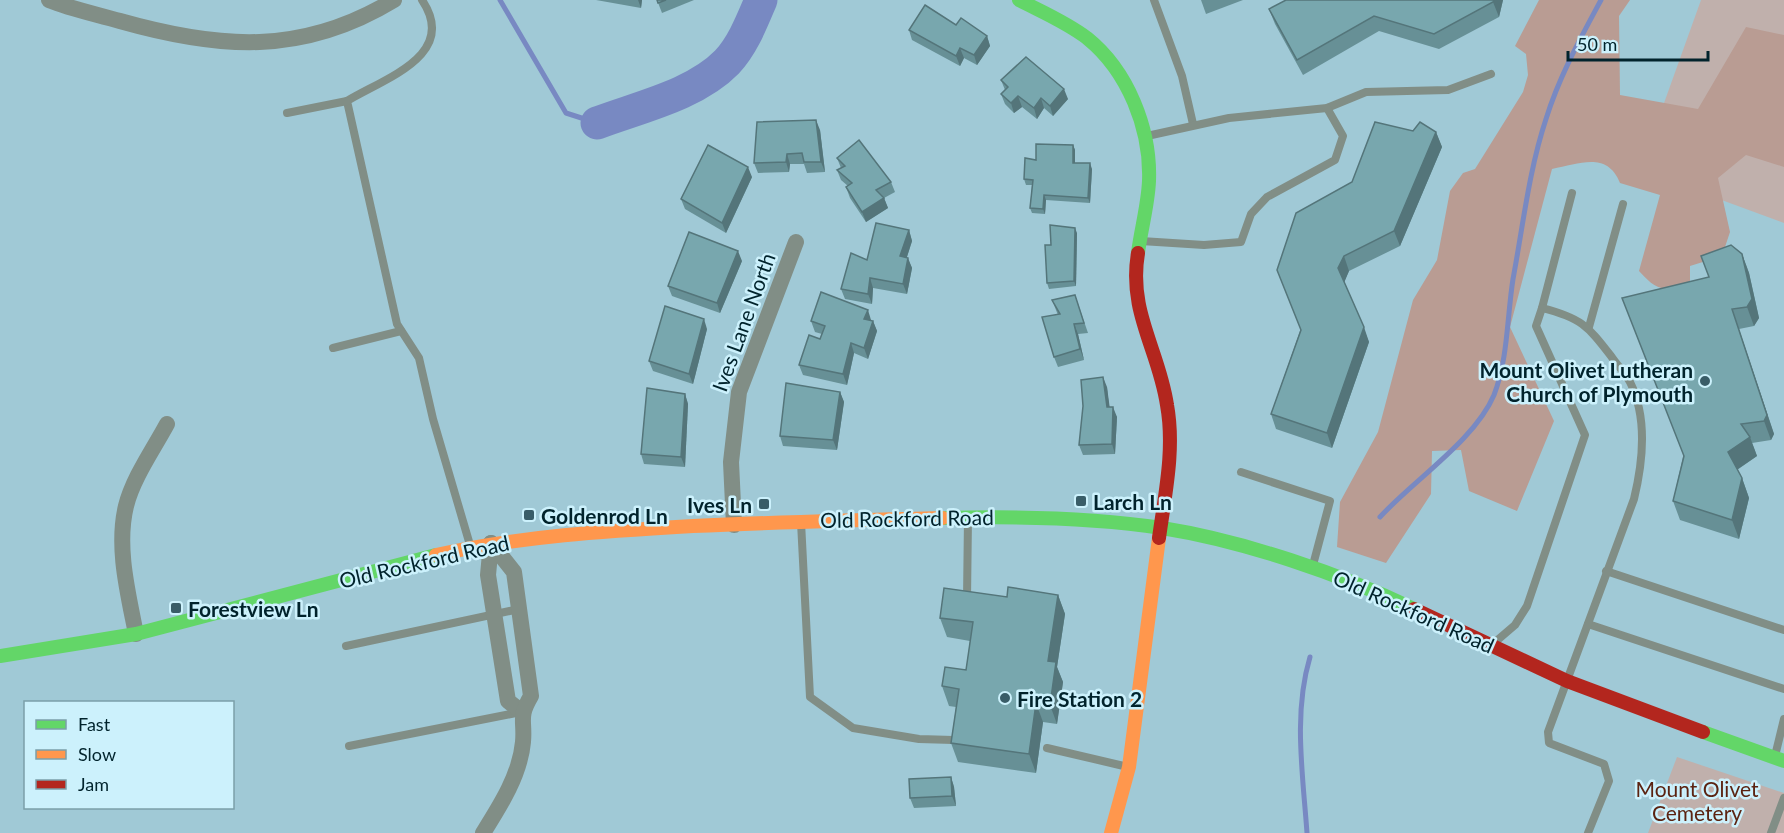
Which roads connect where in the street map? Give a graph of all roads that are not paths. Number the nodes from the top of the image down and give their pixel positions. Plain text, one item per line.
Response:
1 (49, 0) edge
2 (394, 0) edge
3 (422, 0) edge
4 (1019, 0) edge
5 (1154, 0) edge
6 (1491, 74) dead end
7 (346, 101) junction
8 (1327, 108) junction
9 (287, 113) dead end
10 (1193, 124) junction
11 (1147, 136) junction
12 (1572, 193) dead end
13 (1623, 204) dead end
14 (1138, 240) junction
15 (796, 242) dead end
16 (1542, 308) junction
17 (1589, 327) junction
18 (401, 331) junction
19 (333, 348) dead end
20 (167, 424) dead end
21 (1241, 472) dead end
22 (969, 516) junction
23 (801, 521) junction
24 (734, 525) junction
25 (1162, 528) junction
26 (491, 543) junction
27 (471, 548) junction
28 (1312, 568) junction
29 (1606, 572) junction
30 (967, 599) edge
31 (519, 609) junction
32 (494, 614) junction
33 (1588, 624) junction
34 (1784, 630) edge
35 (136, 634) junction
36 (1492, 645) junction
37 (346, 646) dead end
38 (0, 656) edge
39 (1567, 681) junction
40 (1784, 689) edge
41 (522, 712) junction
42 (1784, 719) edge
43 (953, 740) edge
44 (349, 746) dead end
45 (1047, 748) dead end
46 (1779, 760) edge
47 (1129, 767) junction
48 (1784, 798) edge
49 (483, 833) edge
50 (1112, 833) edge
51 (1588, 833) edge
52 (1771, 833) edge

1 - 2 street
3 - 7 lane
4 - 11 street
5 - 10 lane
6 - 8 lane
7 - 9 lane
7 - 18 lane
8 - 10 lane
8 - 14 lane
10 - 11 lane
11 - 14 street
12 - 16 lane
13 - 17 lane
14 - 25 street
15 - 24 street, Ives Lane North
16 - 17 lane
16 - 36 lane
17 - 29 lane
18 - 19 lane
18 - 27 lane
20 - 35 street
21 - 28 lane
22 - 23 street, Old Rockford Road
22 - 25 street, Old Rockford Road
22 - 30 lane
23 - 24 street, Old Rockford Road
23 - 43 lane
24 - 26 street, Old Rockford Road
25 - 28 street, Old Rockford Road
25 - 47 street
26 - 27 street, Old Rockford Road
26 - 31 street
26 - 32 street
27 - 35 street, Old Rockford Road
28 - 36 street, Old Rockford Road
29 - 33 lane
29 - 34 lane
31 - 32 lane
31 - 41 street
32 - 37 lane
32 - 41 street
33 - 39 lane
33 - 40 lane
35 - 38 street, Old Rockford Road
36 - 39 street, Old Rockford Road
39 - 46 street, Old Rockford Road
39 - 51 lane
41 - 44 lane
41 - 49 street
42 - 46 lane
45 - 47 lane
47 - 50 street
48 - 52 lane

